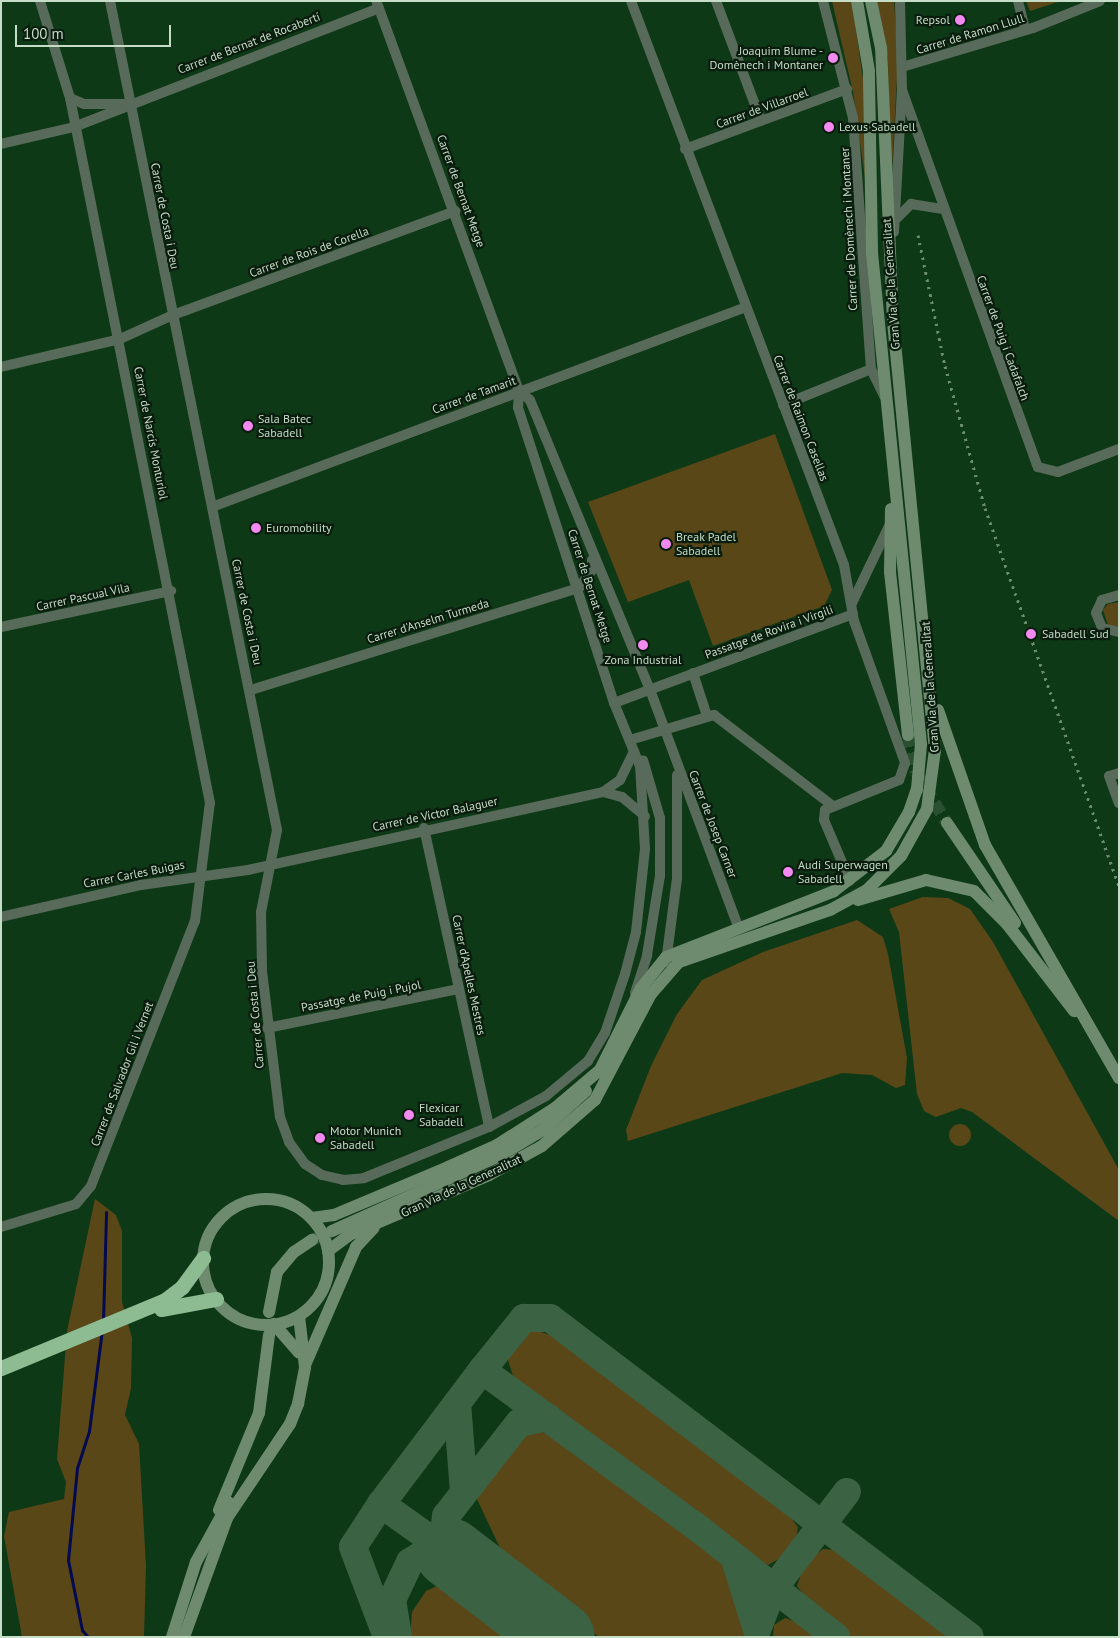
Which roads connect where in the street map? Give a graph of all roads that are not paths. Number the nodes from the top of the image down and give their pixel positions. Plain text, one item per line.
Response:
1 (40, 1) edge
2 (110, 1) edge
3 (631, 1) edge
4 (716, 1) edge
5 (823, 1) edge
6 (857, 1) edge
7 (871, 1) edge
8 (1018, 1) edge
9 (1100, 1) edge
10 (901, 3) edge
11 (378, 4) edge
12 (1025, 30) junction
13 (902, 67) junction
14 (847, 89) junction
15 (902, 90) junction
16 (70, 98) junction
17 (130, 104) junction
18 (761, 121) junction
19 (74, 126) junction
20 (1, 144) edge
21 (685, 149) junction
22 (942, 209) junction
23 (455, 211) junction
24 (895, 221) junction
25 (746, 307) junction
26 (172, 315) junction
27 (120, 339) junction
28 (1, 367) edge
29 (898, 368) junction
30 (871, 369) junction
31 (519, 391) junction
32 (886, 399) junction
33 (783, 405) junction
34 (1119, 449) edge
35 (892, 460) junction
36 (212, 507) junction
37 (891, 523) junction
38 (592, 556) junction
39 (579, 588) junction
40 (171, 591) junction
41 (1119, 595) edge
42 (852, 603) junction
43 (853, 614) junction
44 (1, 627) edge
45 (1119, 632) edge
46 (693, 673) junction
47 (930, 684) junction
48 (649, 687) junction
49 (251, 690) junction
50 (614, 703) junction
51 (707, 716) junction
52 (664, 731) junction
53 (908, 735) tunnel mouth
54 (630, 740) junction
55 (634, 750) junction
56 (676, 764) junction
57 (1114, 775) edge
58 (603, 792) junction
59 (1119, 802) edge
60 (833, 806) junction
61 (645, 816) junction
62 (947, 823) tunnel mouth
63 (424, 828) junction
64 (273, 863) junction
65 (204, 873) junction
66 (850, 881) junction
67 (830, 910) junction
68 (1, 917) edge
69 (738, 926) junction
70 (666, 957) junction
71 (459, 989) junction
72 (630, 1008) junction
73 (267, 1028) junction
74 (1095, 1038) junction
75 (621, 1056) junction
76 (600, 1070) junction
77 (1119, 1078) edge
78 (489, 1127) junction
79 (364, 1178) joint
80 (312, 1218) junction
81 (379, 1223) junction
82 (1, 1227) edge
83 (332, 1231) tunnel mouth
84 (312, 1240) tunnel mouth
85 (328, 1251) junction
86 (203, 1258) junction
87 (216, 1299) junction
88 (269, 1312) dead end
89 (137, 1315) junction
90 (299, 1316) junction
91 (272, 1330) junction
92 (74, 1344) junction
93 (305, 1367) junction
94 (1, 1368) edge
95 (1, 1379) edge
96 (276, 1444) junction
97 (217, 1517) junction
98 (172, 1637) edge
99 (184, 1637) edge

1 - 16 street, Carrer de Narcís Monturiol
2 - 17 street, Carrer de Costa i Deu
3 - 21 street, Carrer de Raimon Casellas
4 - 18 street
5 - 14 street, Carrer de Domènech i Montaner
6 - 32 street, Gran Via de la Generalitat
7 - 29 street, Gran Via de la Generalitat
8 - 12 street
9 - 12 street, Carrer de Ramon Llull
10 - 13 street, Carrer de Puig i Cadafalch
11 - 17 street, Carrer de Bernat de Rocabertí
11 - 23 street, Carrer de Bernat Metge
12 - 13 street, Carrer de Ramon Llull
13 - 15 street, Carrer de Puig i Cadafalch
14 - 18 street, Carrer de Villarroel
14 - 30 street, Carrer de Domènech i Montaner
15 - 22 street, Carrer de Puig i Cadafalch
15 - 24 street, Carrer de Puig i Cadafalch
16 - 17 street
16 - 19 street, Carrer de Narcís Monturiol
17 - 19 street, Carrer de Bernat de Rocabertí
17 - 26 street, Carrer de Costa i Deu
18 - 21 street, Carrer de Villarroel
19 - 20 street, Carrer de Bernat de Rocabertí
19 - 27 street, Carrer de Narcís Monturiol
21 - 25 street, Carrer de Raimon Casellas
22 - 24 street
22 - 34 street, Carrer de Puig i Cadafalch
23 - 26 street, Carrer de Rois de Corella
23 - 31 street, Carrer de Bernat Metge
24 - 29 street, Carrer de Puig i Cadafalch
25 - 31 street, Carrer de Tamarit
25 - 33 street, Carrer de Raimon Casellas
26 - 27 street, Carrer de Rois de Corella
26 - 36 street, Carrer de Costa i Deu
27 - 28 street, Carrer de Rois de Corella
27 - 40 street, Carrer de Narcís Monturiol
29 - 47 street, Gran Via de la Generalitat
30 - 32 street, Carrer de Domènech i Montaner
30 - 33 street
31 - 36 street, Carrer de Tamarit
31 - 38 street, Carrer de Bernat Metge
31 - 39 street, Carrer de Bernat Metge
32 - 35 street, Gran Via de la Generalitat
33 - 42 street, Carrer de Raimon Casellas
35 - 37 street
35 - 66 street, Gran Via de la Generalitat
36 - 49 street, Carrer de Costa i Deu
37 - 42 street
37 - 53 street
38 - 39 street
38 - 48 street, Carrer de Bernat Metge
39 - 49 street, Carrer d'Anselm Turmeda
39 - 50 street, Carrer de Bernat Metge
40 - 44 street, Carrer Pascual Vila
40 - 65 street, Carrer de Narcís Monturiol
41 - 45 street
42 - 43 street, Carrer de Raimon Casellas
43 - 46 street, Passatge de Rovira i Virgili
43 - 60 street, Carrer de Raimon Casellas
46 - 48 street, Passatge de Rovira i Virgili
46 - 51 street, Passatge de Rovira i Virgili
47 - 67 street, Gran Via de la Generalitat
47 - 74 street
48 - 50 street
48 - 52 street, Carrer de Bernat Metge
49 - 64 street, Carrer de Costa i Deu
50 - 54 street, Carrer de Bernat Metge
51 - 52 street
51 - 60 street
52 - 54 street
52 - 56 street, Carrer de Josep Carner
54 - 55 street, Carrer de Bernat Metge
55 - 58 street, Carrer de Víctor Balaguer
55 - 61 street, Carrer de Bernat Metge
55 - 72 street, Carrer de Bernat Metge
56 - 69 street, Carrer de Josep Carner
56 - 70 street
57 - 59 street
58 - 61 street
58 - 63 street, Carrer de Víctor Balaguer
60 - 66 street
61 - 78 street, Carrer de Bernat Metge
62 - 74 street
63 - 64 street, Carrer de Víctor Balaguer
63 - 71 street, Carrer d'Apelles Mestres
64 - 65 street, Carrer Carles Buigas
64 - 73 street, Carrer de Costa i Deu
65 - 68 street, Carrer Carles Buigas
65 - 82 street, Carrer de Salvador Gil i Vernet
66 - 69 street, Gran Via de la Generalitat
67 - 74 street
67 - 75 street, Gran Via de la Generalitat
69 - 70 street, Gran Via de la Generalitat
70 - 72 street, Gran Via de la Generalitat
70 - 75 street
71 - 73 street, Passatge de Puig i Pujol
71 - 78 street, Carrer d'Apelles Mestres
72 - 76 street, Gran Via de la Generalitat
73 - 79 street, Carrer de Costa i Deu
74 - 77 street
75 - 81 street, Gran Via de la Generalitat
76 - 80 street, Gran Via de la Generalitat
76 - 83 street
78 - 79 street, Carrer de Bernat Metge
80 - 85 street
80 - 86 street
81 - 85 street, Gran Via de la Generalitat
81 - 93 street
84 - 88 street
85 - 90 street
86 - 87 street
86 - 89 highway
87 - 89 highway
87 - 91 street
89 - 92 highway
90 - 91 street
90 - 93 street
91 - 93 street
91 - 97 street
92 - 94 highway
92 - 95 highway
93 - 96 street
96 - 97 street
96 - 99 street
97 - 98 street

